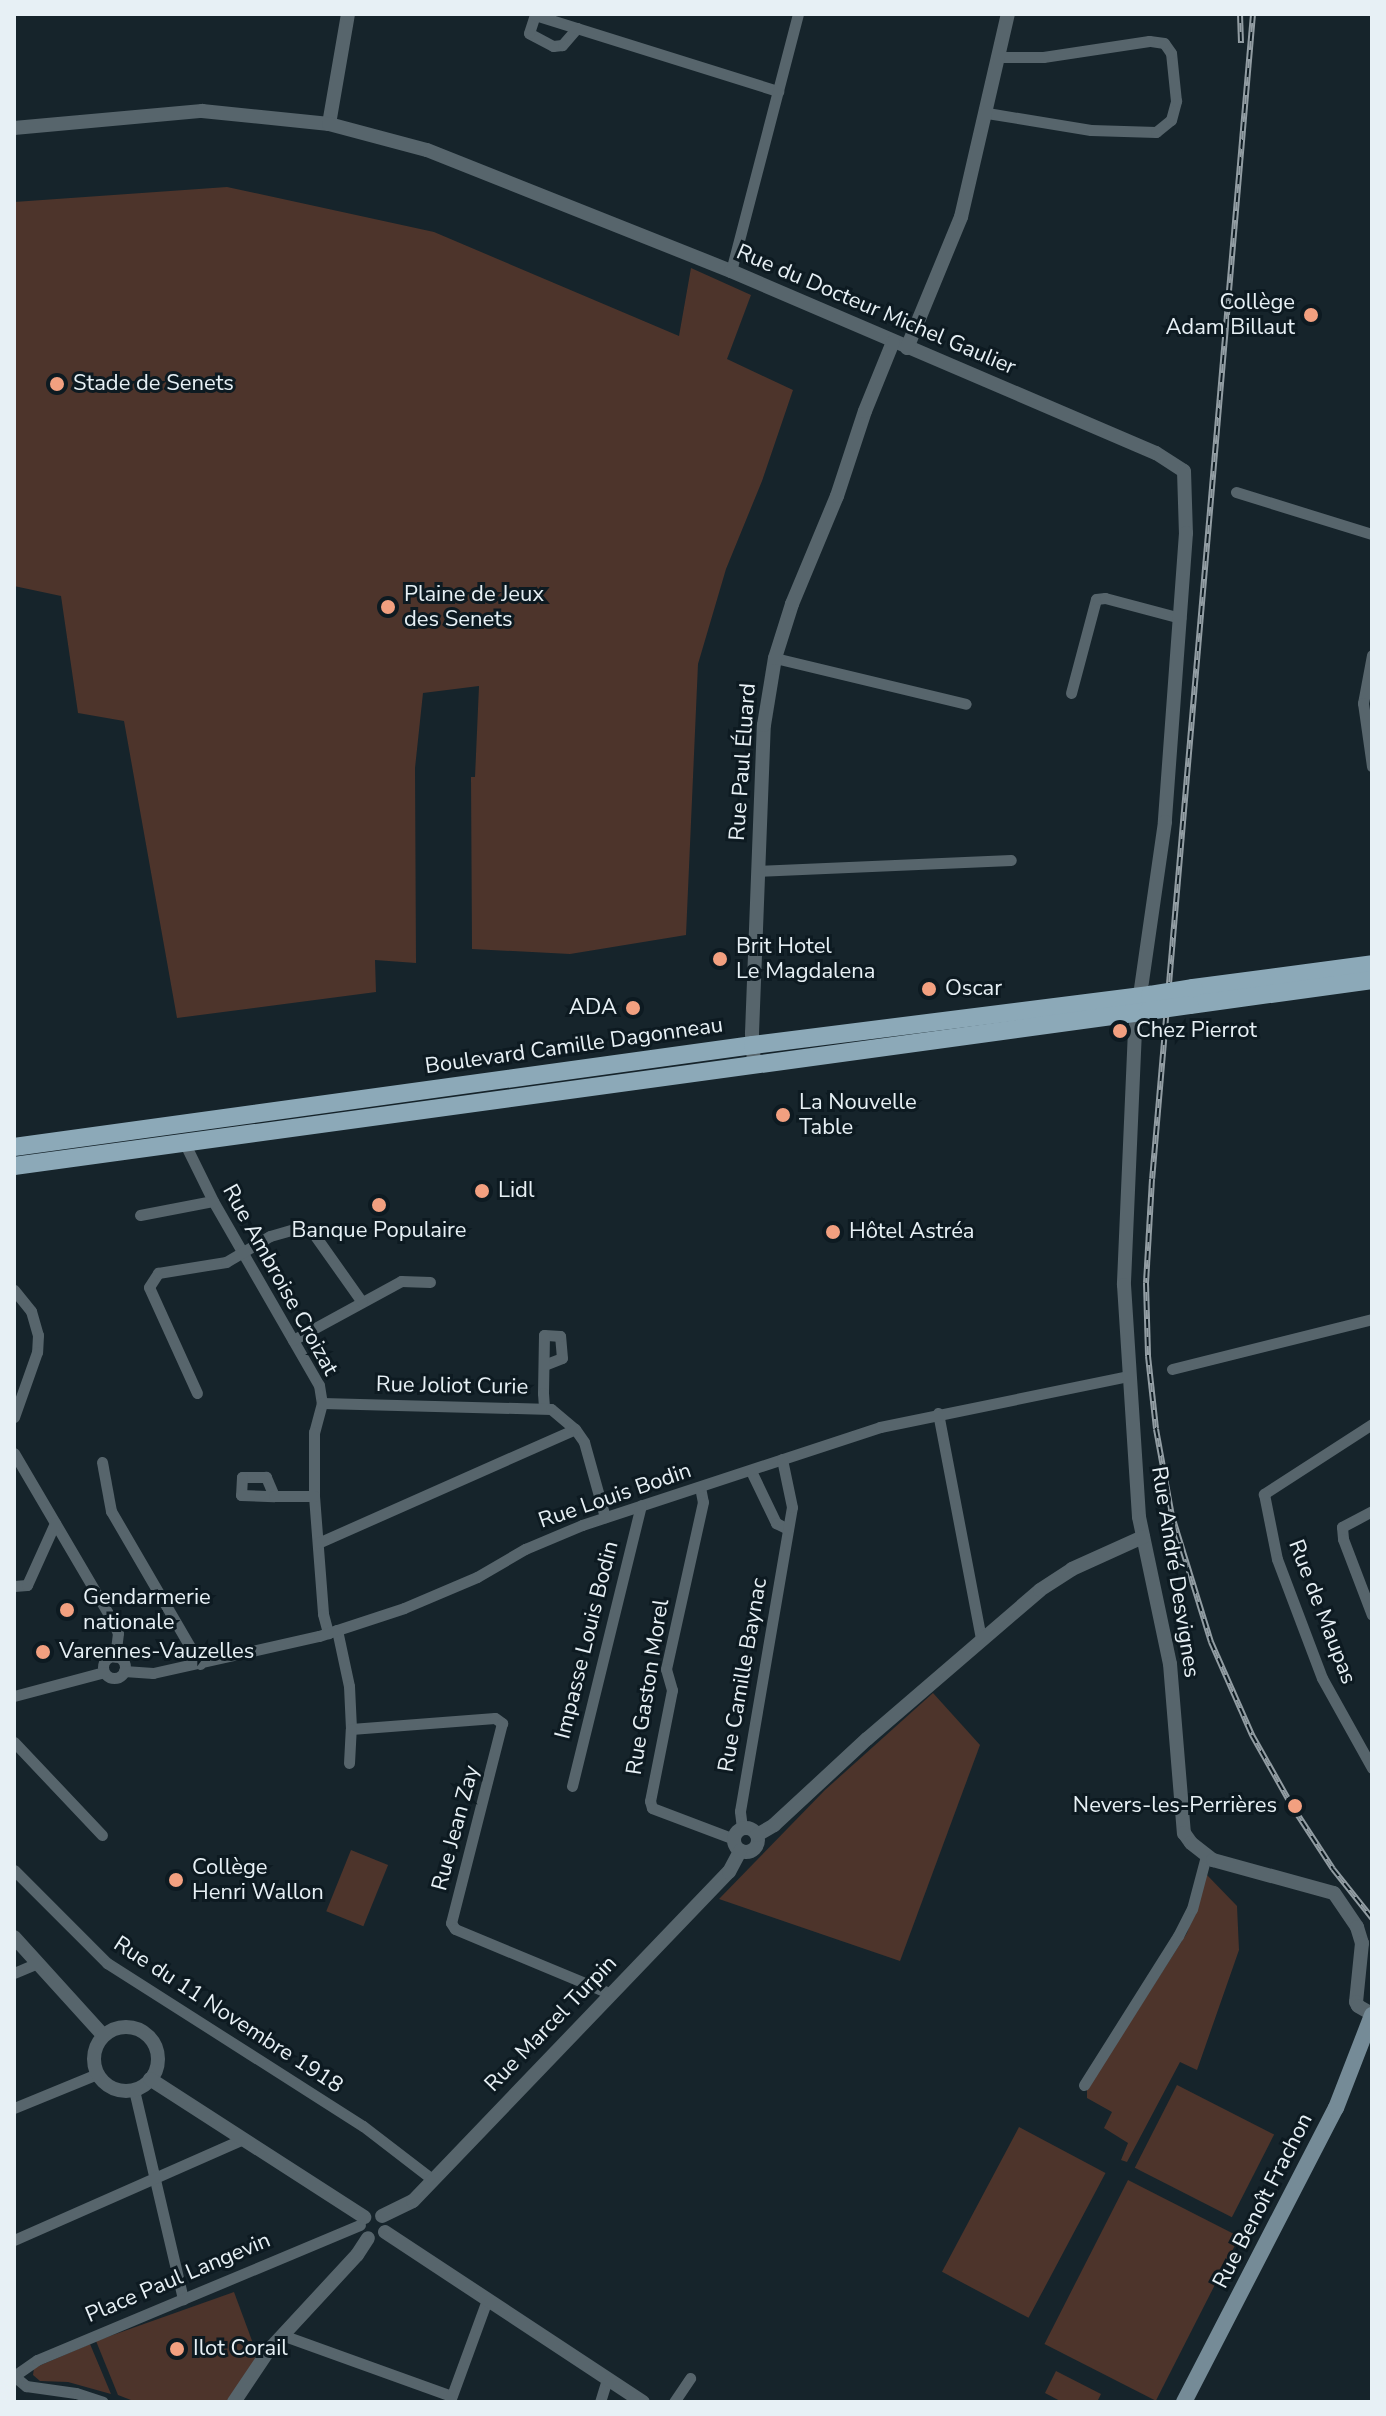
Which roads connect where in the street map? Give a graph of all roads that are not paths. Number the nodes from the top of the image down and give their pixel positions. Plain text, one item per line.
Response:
1 (348, 14) edge
2 (798, 14) edge
3 (1008, 14) edge
4 (577, 28) dead end
5 (999, 57) junction
6 (778, 91) junction
7 (987, 113) junction
8 (329, 124) junction
9 (14, 128) edge
10 (731, 271) junction
11 (900, 345) junction
12 (1236, 492) dead end
13 (1372, 534) edge
14 (1180, 618) junction
15 (1372, 655) edge
16 (775, 658) junction
17 (1071, 693) dead end
18 (966, 704) dead end
19 (1372, 766) edge
20 (1011, 860) dead end
21 (758, 871) junction
22 (1372, 964) edge
23 (1372, 977) edge
24 (1191, 996) junction
25 (1144, 1003) junction
26 (754, 1054) junction
27 (184, 1142) junction
28 (14, 1147) edge
29 (14, 1166) edge
30 (213, 1201) junction
31 (140, 1215) dead end
32 (243, 1253) junction
33 (430, 1282) dead end
34 (14, 1290) edge
35 (362, 1302) junction
36 (1372, 1319) edge
37 (293, 1340) junction
38 (544, 1365) dead end
39 (1172, 1369) dead end
40 (1129, 1376) junction
41 (197, 1393) dead end
42 (322, 1403) junction
43 (544, 1408) junction
44 (938, 1413) junction
45 (14, 1417) edge
46 (1372, 1424) edge
47 (575, 1429) junction
48 (14, 1453) edge
49 (782, 1459) junction
50 (102, 1462) dead end
51 (751, 1471) junction
52 (700, 1487) junction
53 (274, 1496) dead end
54 (314, 1496) junction
55 (641, 1505) junction
56 (1372, 1511) edge
57 (605, 1517) junction
58 (55, 1523) junction
59 (788, 1529) junction
60 (1143, 1537) junction
61 (318, 1543) junction
62 (14, 1586) edge
63 (1372, 1615) edge
64 (332, 1631) junction
65 (981, 1639) junction
66 (115, 1657) junction
67 (200, 1664) junction
68 (124, 1671) junction
69 (104, 1672) junction
70 (14, 1696) edge
71 (351, 1729) junction
72 (14, 1742) edge
73 (349, 1763) dead end
74 (1372, 1768) edge
75 (572, 1786) dead end
76 (102, 1835) dead end
77 (757, 1835) junction
78 (739, 1839) junction
79 (1206, 1856) junction
80 (14, 1870) edge
81 (14, 1937) edge
82 (38, 1963) junction
83 (14, 1973) edge
84 (609, 1993) junction
85 (1372, 2015) edge
86 (103, 2035) junction
87 (97, 2074) junction
88 (150, 2079) junction
89 (1084, 2085) dead end
90 (134, 2090) junction
91 (14, 2108) edge
92 (243, 2139) junction
93 (155, 2178) junction
94 (433, 2180) junction
95 (382, 2216) junction
96 (364, 2227) junction
97 (385, 2232) junction
98 (14, 2240) edge
99 (183, 2299) junction
100 (487, 2300) junction
101 (282, 2335) junction
102 (14, 2376) edge
103 (690, 2378) dead end
104 (607, 2379) junction
105 (450, 2399) edge
106 (103, 2402) edge
107 (234, 2402) edge
108 (600, 2402) edge
109 (643, 2402) edge
110 (674, 2402) edge
111 (1184, 2402) edge

1 - 8 street
2 - 6 street
3 - 5 street, Rue Paul Éluard
4 - 6 street
5 - 7 street, Rue Paul Éluard
5 - 7 street
6 - 10 street
7 - 11 street, Rue Paul Éluard
8 - 9 street, Rue du Docteur Michel Gaulier
8 - 10 street, Rue du Docteur Michel Gaulier
10 - 11 street, Rue du Docteur Michel Gaulier
11 - 14 street, Rue du Docteur Michel Gaulier
11 - 16 street, Rue Paul Éluard
12 - 13 street
14 - 17 street
14 - 25 street, Rue du Docteur Michel Gaulier
15 - 19 street
16 - 18 street
16 - 21 street, Rue Paul Éluard
20 - 21 street
21 - 26 street, Rue Paul Éluard
22 - 24 main road
23 - 24 main road
24 - 25 main road, Boulevard Camille Dagonneau, bridge
25 - 26 main road, Boulevard Camille Dagonneau
25 - 40 street, Rue André Desvignes
26 - 27 main road, Boulevard Camille Dagonneau
26 - 28 main road, Boulevard Camille Dagonneau
27 - 29 main road, Boulevard Camille Dagonneau
27 - 30 street, Rue Ambroise Croizat
30 - 31 street
30 - 32 street, Rue Ambroise Croizat
32 - 35 street
32 - 37 street, Rue Ambroise Croizat
32 - 41 street
33 - 35 street
34 - 45 street
35 - 37 street
36 - 39 street
37 - 42 street, Rue Ambroise Croizat
38 - 43 street
40 - 44 street, Rue Louis Bodin
40 - 60 street, Rue André Desvignes
42 - 43 street, Rue Joliot Curie
42 - 54 street, Rue Ambroise Croizat
43 - 47 street, Rue Joliot Curie
44 - 49 street, Rue Louis Bodin
44 - 65 street
46 - 74 street, Rue de Maupas
47 - 57 street
47 - 61 street
48 - 58 street
49 - 51 street, Rue Louis Bodin
49 - 59 street, Rue Camille Baynac
50 - 67 street
51 - 52 street, Rue Louis Bodin
51 - 59 street
52 - 55 street, Rue Louis Bodin
52 - 78 street, Rue Gaston Morel
53 - 54 street
54 - 61 street, Rue Ambroise Croizat
55 - 57 street, Rue Louis Bodin
55 - 75 street, Impasse Louis Bodin
56 - 63 street
57 - 64 street, Rue Louis Bodin
58 - 62 street
58 - 66 street
59 - 78 street, Rue Camille Baynac
60 - 65 street
60 - 79 street, Rue André Desvignes
61 - 64 street, Rue Ambroise Croizat
64 - 67 street, Rue Louis Bodin
64 - 71 street
65 - 77 street
66 - 68 street
66 - 69 street
67 - 68 street, Rue Louis Bodin
68 - 69 street
69 - 70 street
71 - 73 street
71 - 84 street, Rue Jean Zay
72 - 76 street
77 - 78 street
77 - 78 street, Rue Marcel Turpin
78 - 84 street, Rue Marcel Turpin
79 - 85 street
79 - 89 street
80 - 94 street, Rue du 11 Novembre 1918
81 - 82 street
82 - 83 street
82 - 86 street
84 - 94 street, Rue Marcel Turpin
85 - 111 main road, Rue Benoît Frachon
86 - 87 street
86 - 88 street
87 - 90 street
87 - 91 street
88 - 90 street
88 - 92 street
90 - 93 street
92 - 93 street
92 - 96 street
93 - 98 street
93 - 99 street
94 - 95 street, Rue Marcel Turpin
95 - 96 street
95 - 97 street
96 - 97 street
96 - 99 street, Place Paul Langevin
96 - 101 street
97 - 100 street
99 - 102 street, Place Paul Langevin
100 - 104 street
100 - 105 street
101 - 105 street
101 - 107 street
102 - 106 street, Place Paul Langevin
103 - 110 street
104 - 108 street
104 - 109 street

